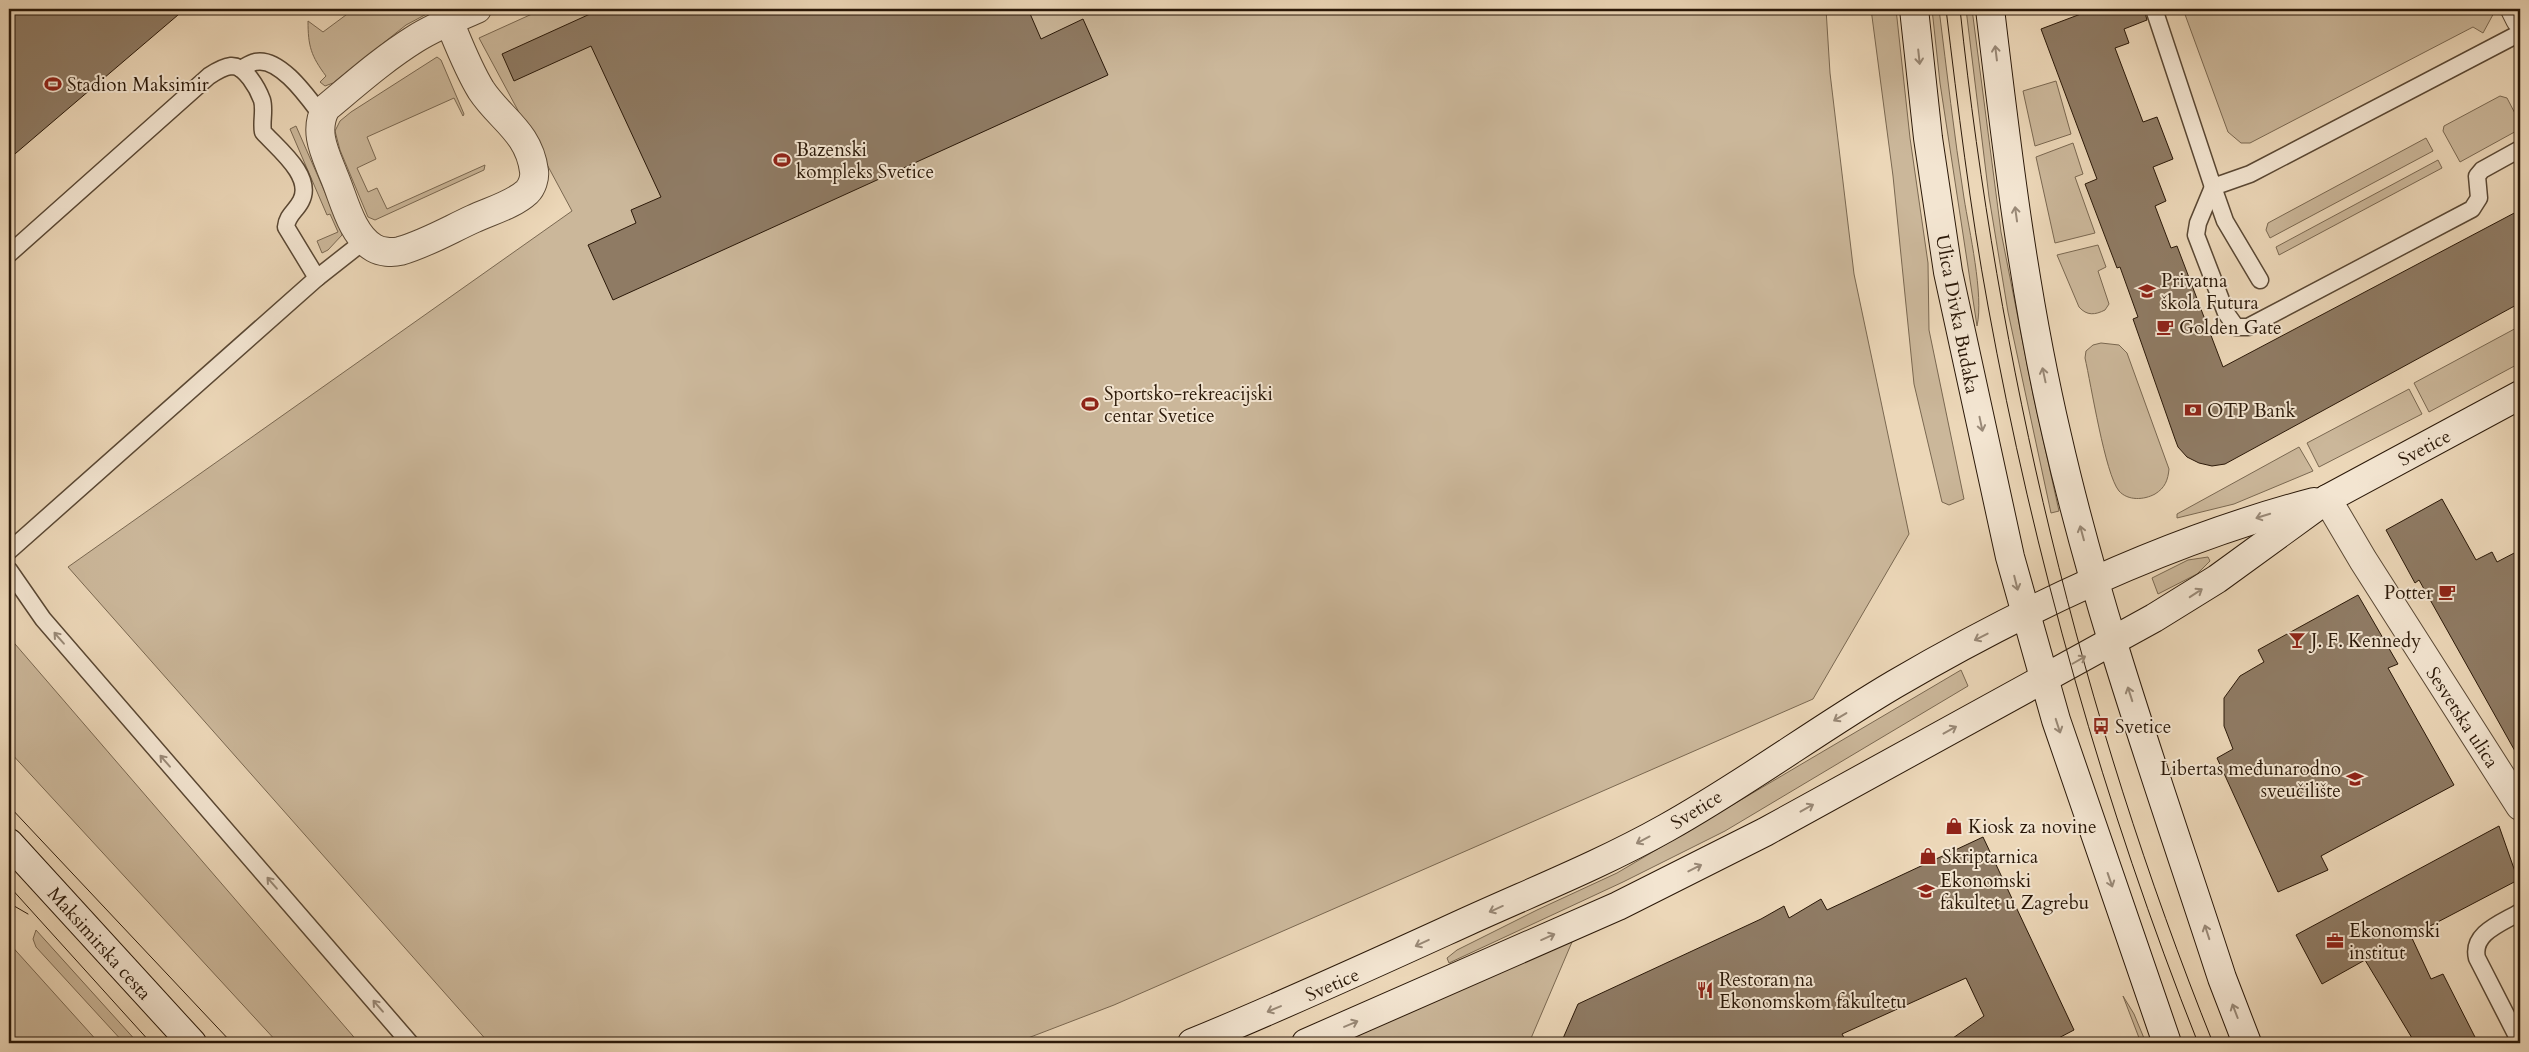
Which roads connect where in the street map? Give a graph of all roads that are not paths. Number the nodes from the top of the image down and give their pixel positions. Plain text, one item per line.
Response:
1 (477, 9) edge
2 (1914, 9) edge
3 (1990, 9) edge
4 (2154, 9) edge
5 (2515, 9) edge
6 (2520, 19) edge
7 (449, 21) junction
8 (2520, 33) edge
9 (241, 69) junction
10 (322, 116) junction
11 (2520, 149) edge
12 (2213, 187) junction
13 (364, 241) junction
14 (9, 254) edge
15 (317, 278) junction
16 (2260, 280) dead end
17 (2520, 395) edge
18 (2327, 499) junction
19 (9, 551) edge
20 (9, 570) edge
21 (2094, 580) junction
22 (2025, 615) junction
23 (2113, 641) junction
24 (2044, 680) junction
25 (2520, 806) edge
26 (9, 843) edge
27 (2520, 912) edge
28 (2520, 1042) edge
29 (192, 1043) edge
30 (410, 1043) edge
31 (1192, 1043) edge
32 (1306, 1043) edge
33 (2167, 1043) edge
34 (2247, 1043) edge

1 - 7 main road
2 -> 22 main road, Ulica Divka Budaka
21 -> 3 main road
4 - 12 lane
5 - 6 main road
7 - 10 main road
7 - 13 main road
8 - 12 lane
9 - 10 lane
9 - 14 lane
9 - 15 lane
10 - 13 main road
11 - 12 lane
12 - 16 lane
13 - 15 lane
15 - 19 lane
17 - 18 main road, Svetice
18 -> 21 main road, Svetice
23 -> 18 main road, Svetice
18 - 25 main road, Sesvetska ulica
30 -> 20 lane
21 - 22 main road, Svetice
21 - 23 main road
22 - 24 main road, Ulica Divka Budaka
22 -> 31 main road, Svetice
24 -> 23 main road, Svetice
34 -> 23 main road
32 -> 24 main road, Svetice
24 -> 33 main road, Ulica Divka Budaka
26 - 29 main road, Maksimirska cesta
27 - 28 lane

